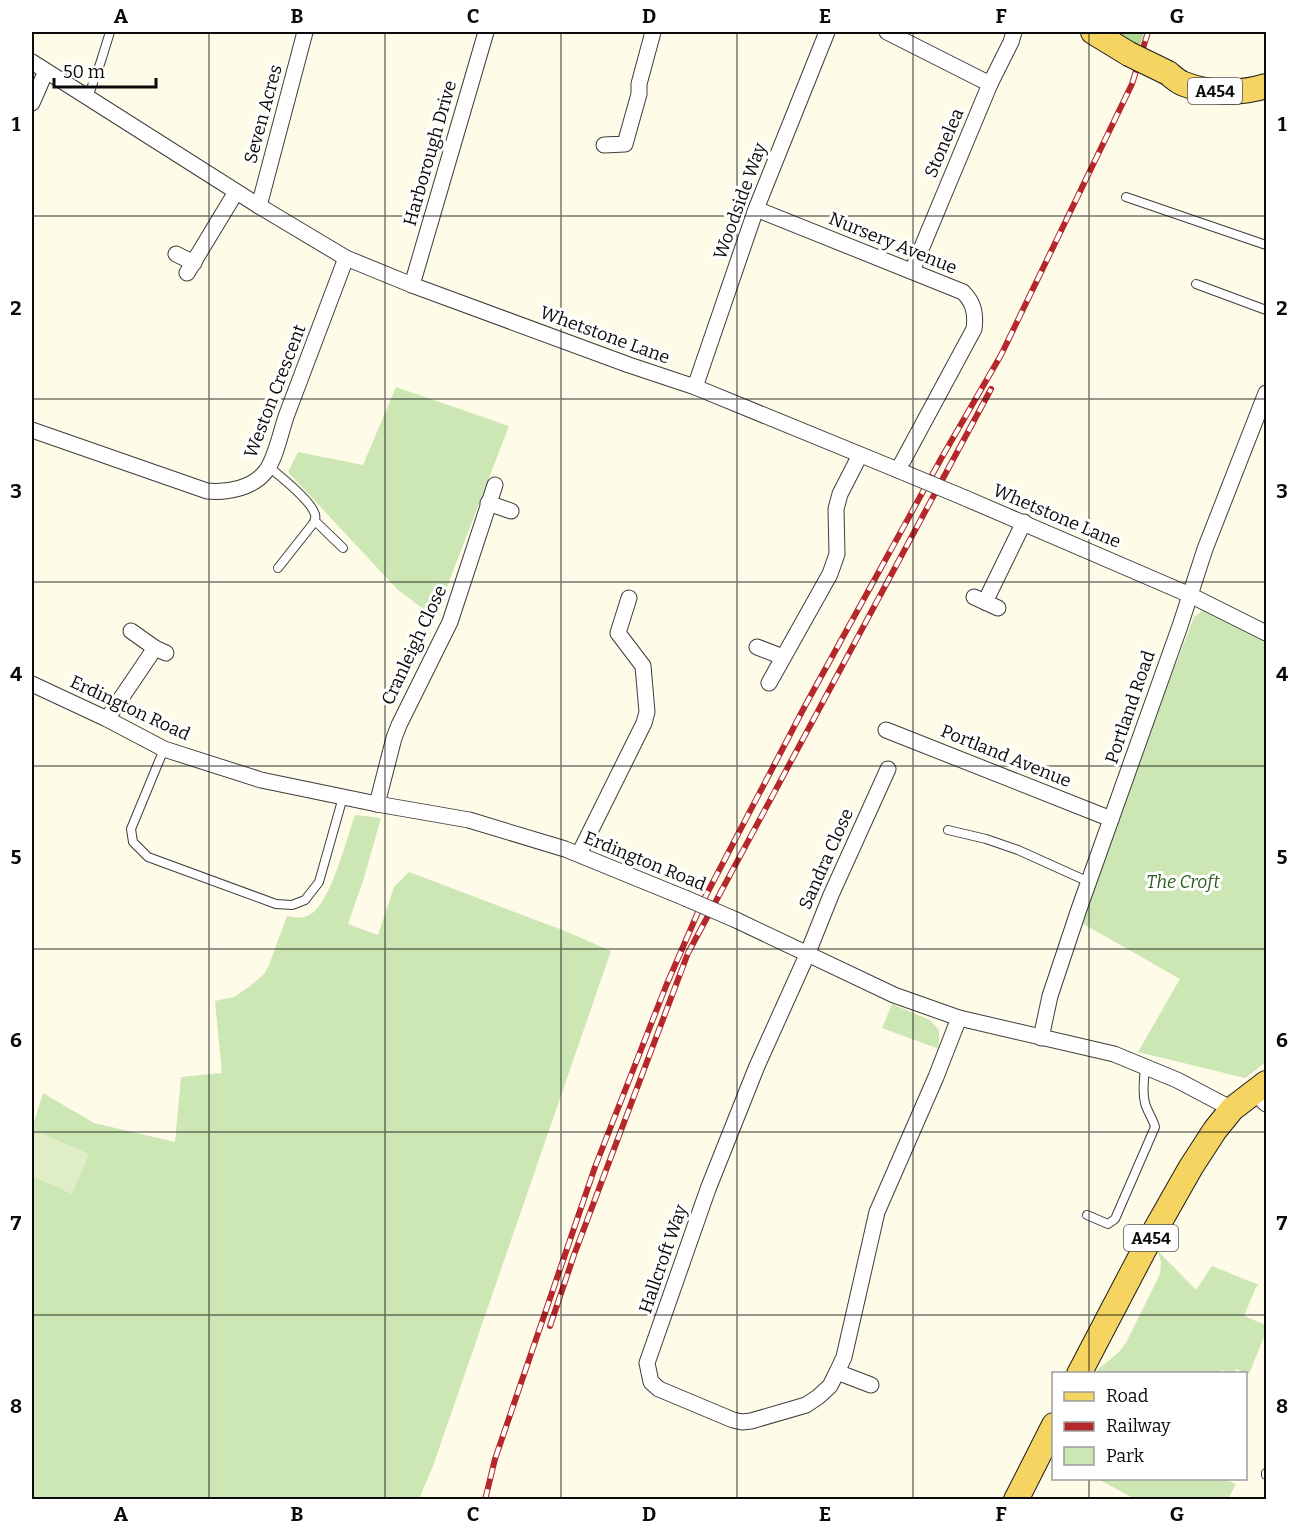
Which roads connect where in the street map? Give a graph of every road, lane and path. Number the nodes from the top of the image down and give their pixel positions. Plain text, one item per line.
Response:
1 (110, 32) edge
2 (305, 32) edge
3 (486, 32) edge
4 (653, 32) edge
5 (827, 32) edge
6 (887, 32) edge
7 (1014, 32) edge
8 (1093, 32) edge
9 (32, 62) edge
10 (46, 71) junction
11 (1266, 77) edge
12 (990, 84) junction
13 (88, 97) junction
14 (32, 103) edge
15 (604, 145) dead end
16 (236, 192) junction
17 (1126, 197) dead end
18 (259, 206) junction
19 (756, 209) junction
20 (1266, 245) edge
21 (176, 254) dead end
22 (346, 258) junction
23 (912, 271) junction
24 (1196, 284) dead end
25 (412, 285) junction
26 (1266, 310) edge
27 (695, 387) junction
28 (1266, 393) edge
29 (32, 430) edge
30 (860, 455) junction
31 (268, 467) junction
32 (901, 472) junction
33 (495, 485) dead end
34 (488, 503) junction
35 (511, 511) dead end
36 (315, 521) junction
37 (1024, 522) junction
38 (343, 548) dead end
39 (278, 568) dead end
40 (1190, 595) junction
41 (629, 598) dead end
42 (985, 602) dead end
43 (131, 631) dead end
44 (1266, 633) edge
45 (757, 647) dead end
46 (783, 657) junction
47 (769, 683) dead end
48 (32, 684) edge
49 (107, 719) junction
50 (886, 730) dead end
51 (164, 749) junction
52 (888, 778) dead end
53 (343, 797) junction
54 (377, 804) junction
55 (1111, 819) junction
56 (948, 830) dead end
57 (579, 855) junction
58 (1089, 882) junction
59 (807, 955) junction
60 (958, 1018) junction
61 (1041, 1038) junction
62 (1145, 1067) junction
63 (1262, 1093) edge
64 (1232, 1109) junction
65 (1087, 1215) dead end
66 (837, 1372) junction
67 (1080, 1372) edge
68 (871, 1385) dead end
69 (1052, 1427) edge
70 (1016, 1500) edge

1 - 13 lane
2 - 18 street, Seven Acres
3 - 25 street, Harborough Drive
4 - 15 street
5 - 19 street, Woodside Way
6 - 12 street
7 - 12 street, Stonelea
8 - 11 main road, A454, bridge
9 - 10 street, Whetstone Lane
10 - 13 street, Whetstone Lane
10 - 14 street
12 - 23 street, Stonelea
13 - 16 street, Whetstone Lane
16 - 18 street, Whetstone Lane
16 - 21 street
17 - 20 lane
18 - 22 street, Whetstone Lane
19 - 23 street, Nursery Avenue
19 - 27 street, Woodside Way
22 - 25 street, Whetstone Lane
22 - 31 street, Weston Crescent
23 - 32 street, Nursery Avenue
24 - 26 lane
25 - 27 street, Whetstone Lane
27 - 30 street, Whetstone Lane
28 - 40 street, Portland Road
29 - 31 street, Weston Crescent
30 - 32 street, Whetstone Lane
30 - 46 street
31 - 36 lane
32 - 37 street, Whetstone Lane, bridge
33 - 34 street, Cranleigh Close
34 - 35 street
34 - 54 street, Cranleigh Close
36 - 38 lane
36 - 39 lane
37 - 40 street, Whetstone Lane
37 - 42 street
40 - 44 street, Whetstone Lane
40 - 55 street, Portland Road
41 - 57 street
43 - 49 street
45 - 46 street
46 - 47 street
48 - 49 street, Erdington Road
49 - 51 street, Erdington Road
50 - 55 street, Portland Avenue
51 - 53 street, Erdington Road
51 - 53 lane
52 - 59 street, Sandra Close
53 - 54 street, Erdington Road
54 - 57 street, Erdington Road
55 - 58 street, Portland Road
56 - 58 lane
57 - 59 street, Erdington Road, bridge
58 - 61 street, Portland Road
59 - 60 street, Erdington Road
59 - 66 street, Hallcroft Way
60 - 61 street, Erdington Road
60 - 66 street, Hallcroft Way
61 - 62 street, Erdington Road
62 - 64 street, Erdington Road
62 - 65 lane
63 - 64 main road, A454
64 - 67 main road, A454
66 - 68 street
69 - 70 main road

